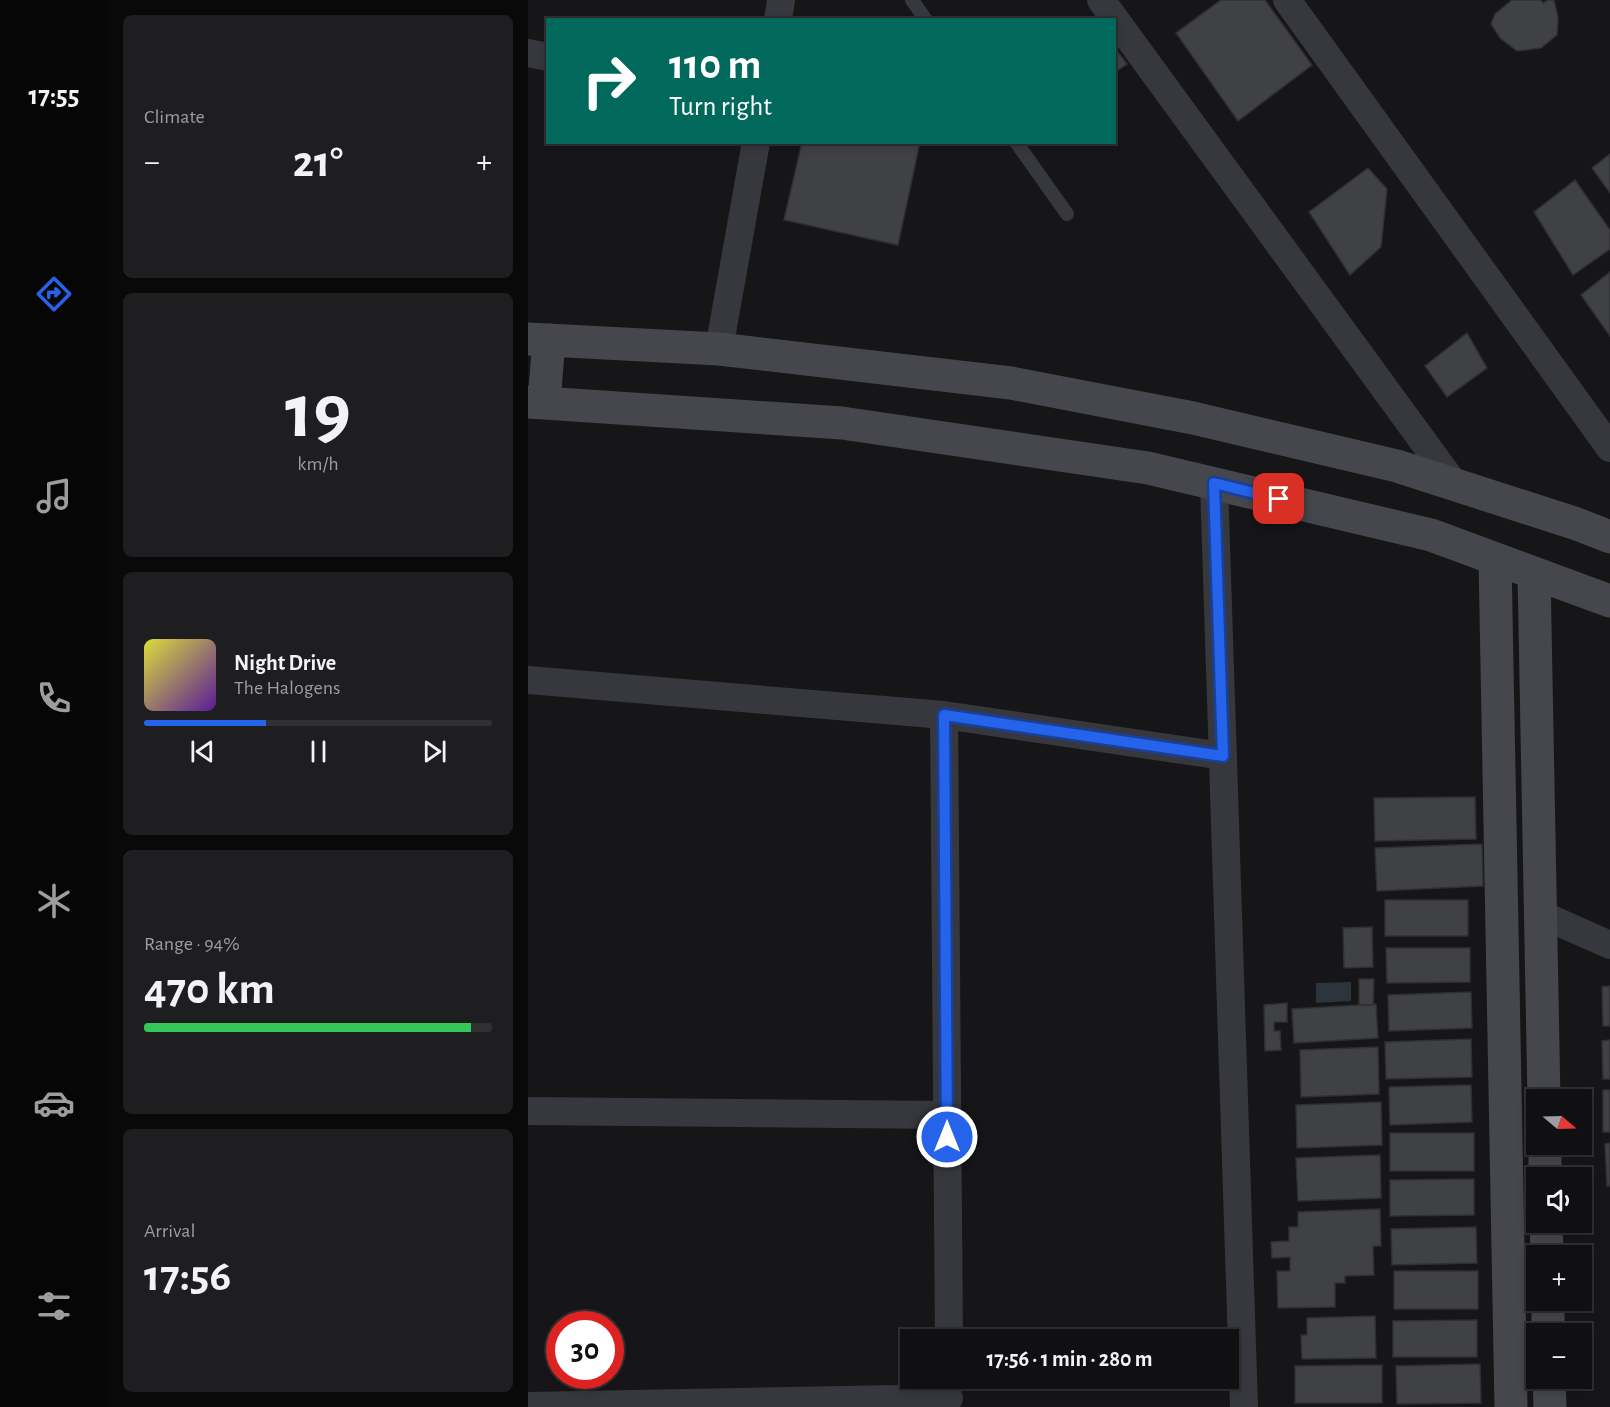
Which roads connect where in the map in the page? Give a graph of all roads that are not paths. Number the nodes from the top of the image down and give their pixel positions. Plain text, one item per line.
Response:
1 (781, 0) edge
2 (912, 0) edge
3 (1287, 0) edge
4 (1112, 4) edge
5 (778, 18) edge
6 (925, 18) edge
7 (528, 53) edge
8 (546, 57) edge
9 (756, 144) edge
10 (1017, 144) edge
11 (1067, 213) dead end
12 (539, 340) edge
13 (719, 349) junction
14 (536, 402) edge
15 (1610, 448) edge
16 (1214, 483) junction
17 (1455, 485) junction
18 (1610, 537) edge
19 (1495, 559) junction
20 (1534, 573) junction
21 (1610, 601) edge
22 (528, 680) edge
23 (944, 715) junction
24 (1223, 756) junction
25 (1540, 914) junction
26 (1610, 945) edge
27 (1544, 1089) edge
28 (528, 1111) edge
29 (947, 1114) junction
30 (949, 1329) edge
31 (1549, 1389) edge
32 (949, 1394) edge
33 (528, 1406) edge
34 (1244, 1407) edge
35 (1511, 1407) edge
36 (1550, 1407) edge

1 - 5 street
2 - 6 lane
3 - 15 street
4 - 17 street
7 - 8 street
9 - 13 street
10 - 11 lane
12 - 13 street
12 - 14 street
13 - 17 street
14 - 16 street
16 - 19 street
16 - 24 street
17 - 18 street
19 - 20 street
19 - 35 street
20 - 21 street
20 - 25 street
22 - 23 street
23 - 24 street
23 - 29 street
24 - 34 street
25 - 26 street
25 - 27 street
28 - 29 street
29 - 30 street
31 - 36 street
32 - 33 street

